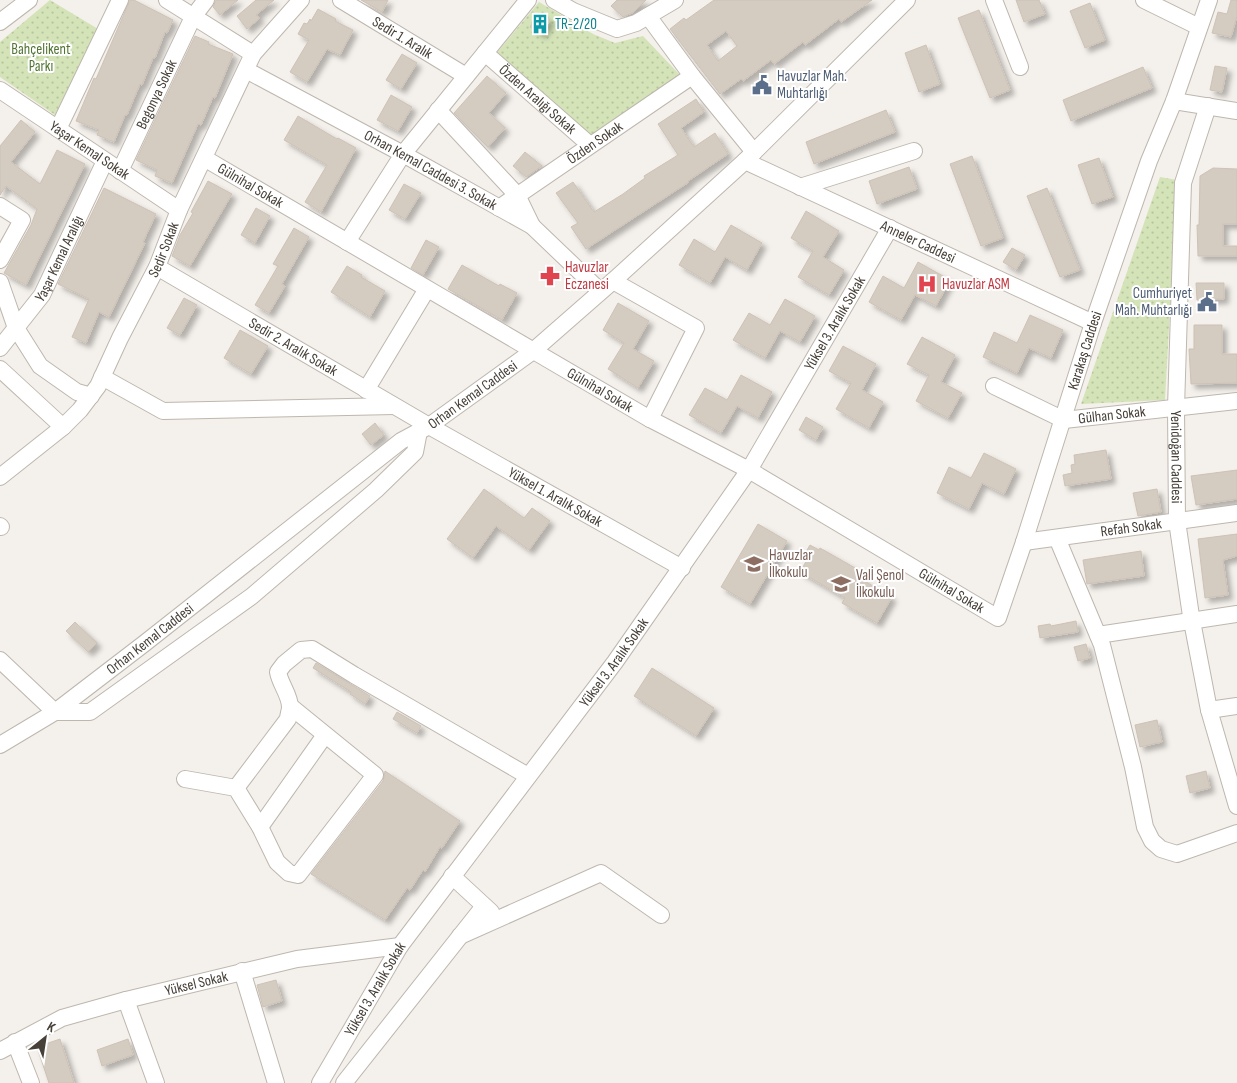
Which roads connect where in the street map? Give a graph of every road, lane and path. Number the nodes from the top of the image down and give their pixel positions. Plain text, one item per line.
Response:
1 (29, 0) edge
2 (120, 0) edge
3 (167, 0) edge
4 (206, 0) edge
5 (301, 0) edge
6 (341, 0) edge
7 (528, 0) edge
8 (674, 0) edge
9 (907, 0) edge
10 (994, 0) edge
11 (1144, 0) edge
12 (1209, 0) edge
13 (563, 2) edge
14 (648, 16) junction
15 (193, 17) junction
16 (0, 22) edge
17 (1199, 27) junction
18 (485, 53) junction
19 (252, 54) junction
20 (1020, 67) dead end
21 (246, 70) junction
22 (466, 76) junction
23 (692, 76) junction
24 (0, 90) edge
25 (1174, 101) junction
26 (1208, 106) junction
27 (438, 110) junction
28 (1237, 111) edge
29 (58, 129) junction
30 (590, 145) junction
31 (914, 151) dead end
32 (403, 154) junction
33 (749, 156) junction
34 (204, 158) junction
35 (105, 160) junction
36 (120, 170) junction
37 (800, 187) junction
38 (517, 195) junction
39 (0, 206) edge
40 (499, 208) junction
41 (179, 210) junction
42 (532, 226) junction
43 (890, 228) junction
44 (347, 242) junction
45 (0, 260) edge
46 (156, 267) junction
47 (613, 281) junction
48 (0, 282) edge
49 (427, 289) junction
50 (600, 291) junction
51 (1093, 323) junction
52 (16, 328) junction
53 (0, 348) edge
54 (533, 351) junction
55 (0, 369) edge
56 (102, 377) junction
57 (994, 386) dead end
58 (366, 390) junction
59 (91, 396) junction
60 (1237, 401) edge
61 (394, 406) junction
62 (1176, 408) junction
63 (650, 420) junction
64 (1064, 420) junction
65 (63, 427) junction
66 (424, 428) junction
67 (749, 470) junction
68 (0, 477) edge
69 (1237, 513) edge
70 (1177, 520) junction
71 (1057, 538) junction
72 (1024, 542) junction
73 (682, 568) junction
74 (1237, 614) edge
75 (998, 618) joint
76 (1192, 620) junction
77 (1098, 635) junction
78 (0, 660) edge
79 (290, 706) junction
80 (1237, 706) edge
81 (1209, 710) junction
82 (55, 712) junction
83 (325, 735) junction
84 (0, 745) edge
85 (528, 776) junction
86 (185, 779) dead end
87 (236, 788) junction
88 (1237, 806) edge
89 (260, 827) junction
90 (1237, 833) edge
91 (452, 876) junction
92 (484, 906) junction
93 (661, 915) dead end
94 (500, 918) junction
95 (460, 936) junction
96 (400, 946) junction
97 (242, 971) junction
98 (126, 1000) junction
99 (15, 1042) junction
100 (0, 1051) edge
101 (31, 1083) edge
102 (156, 1083) edge
103 (276, 1083) edge
104 (320, 1083) edge
105 (344, 1083) edge

1 - 16 street
2 - 29 street
3 - 15 street
4 - 15 street, Begonya Sokak
5 - 19 street, Sedir Sokak
6 - 22 street, Sedir 1. Aralık
7 - 18 street
8 - 14 street
9 - 33 street, Orhan Kemal Caddesi
10 - 20 street
11 - 17 street
12 - 17 street, Karakaş Caddesi
13 - 14 street
14 - 23 street
15 - 19 street
15 - 36 street, Begonya Sokak
17 - 25 street, Karakaş Caddesi
18 - 22 street
18 - 30 street, Özden Aralığı Sokak
19 - 21 street, Sedir Sokak
21 - 32 street, Orhan Kemal Caddesi 3. Sokak
21 - 34 street, Sedir Sokak
22 - 27 street
23 - 30 street, Özden Sokak
23 - 33 street
24 - 29 street, Yaşar Kemal Sokak
25 - 26 street
25 - 51 street, Karakaş Caddesi
26 - 28 street
26 - 62 street, Yenidoğan Caddesi
27 - 32 street
27 - 38 street
29 - 35 street, Yaşar Kemal Sokak
30 - 38 street, Özden Sokak
31 - 37 street
32 - 40 street, Orhan Kemal Caddesi 3. Sokak
32 - 44 street
33 - 37 street, Anneler Caddesi
33 - 47 street, Orhan Kemal Caddesi
34 - 41 street, Sedir Sokak
34 - 44 street, Gülnihal Sokak
35 - 36 street, Yaşar Kemal Sokak
35 - 52 street, Yaşar Kemal Aralığı
36 - 41 street, Yaşar Kemal Sokak
37 - 43 street, Anneler Caddesi
38 - 40 street, Özden Sokak
38 - 42 street
39 - 45 street
40 - 42 street, Orhan Kemal Caddesi 3. Sokak
41 - 46 street, Sedir Sokak
42 - 50 street, Orhan Kemal Caddesi 3. Sokak
43 - 51 street, Anneler Caddesi
43 - 67 street, Yüksel 3. Aralık Sokak
44 - 49 street, Gülnihal Sokak
46 - 56 street, Sedir Sokak
46 - 58 street, Sedir 2. Aralık Sokak
47 - 50 street, Orhan Kemal Caddesi
47 - 63 street
48 - 52 street
49 - 54 street, Gülnihal Sokak
49 - 58 street
50 - 54 street, Orhan Kemal Caddesi
51 - 64 street, Karakaş Caddesi
52 - 53 street, Yaşar Kemal Aralığı
52 - 59 street
54 - 63 street, Gülnihal Sokak
54 - 66 street, Orhan Kemal Caddesi
55 - 65 street
56 - 59 street, Sedir Sokak
56 - 61 street
57 - 64 street, Gülhan Sokak
58 - 61 street, Sedir 2. Aralık Sokak
59 - 65 street, Sedir Sokak
60 - 62 street, Gülhan Sokak
61 - 66 street, Sedir 2. Aralık Sokak
62 - 64 street, Gülhan Sokak
62 - 70 street, Yenidoğan Caddesi
63 - 67 street, Gülnihal Sokak
64 - 72 street, Karakaş Caddesi
65 - 68 street, Sedir Sokak
66 - 73 street, Yüksel 1. Aralık Sokak
66 - 82 street, Orhan Kemal Caddesi
66 - 82 street
67 - 73 street, Yüksel 3. Aralık Sokak
67 - 75 street, Gülnihal Sokak
69 - 70 street, Refah Sokak
70 - 71 street, Refah Sokak
70 - 76 street, Yenidoğan Caddesi
71 - 72 street, Refah Sokak
71 - 77 street
72 - 75 street, Karakaş Caddesi
73 - 85 street, Yüksel 3. Aralık Sokak
74 - 76 street
76 - 77 street
76 - 81 street, Yenidoğan Caddesi
77 - 90 street
78 - 82 street
79 - 83 street
79 - 85 street
79 - 87 street
80 - 81 street
81 - 88 street, Yenidoğan Caddesi
82 - 84 street, Orhan Kemal Caddesi
83 - 89 street
83 - 89 street
85 - 91 street, Yüksel 3. Aralık Sokak
86 - 87 street
87 - 89 street
91 - 92 street
91 - 96 street, Yüksel 3. Aralık Sokak
92 - 94 street
92 - 95 street
93 - 94 street
94 - 95 street
95 - 105 street
96 - 97 street, Yüksel Sokak
96 - 104 street, Yüksel 3. Aralık Sokak
97 - 98 street, Yüksel Sokak
97 - 103 street
98 - 99 street, Yüksel Sokak
98 - 102 street
99 - 100 street, Yüksel Sokak
99 - 101 street

